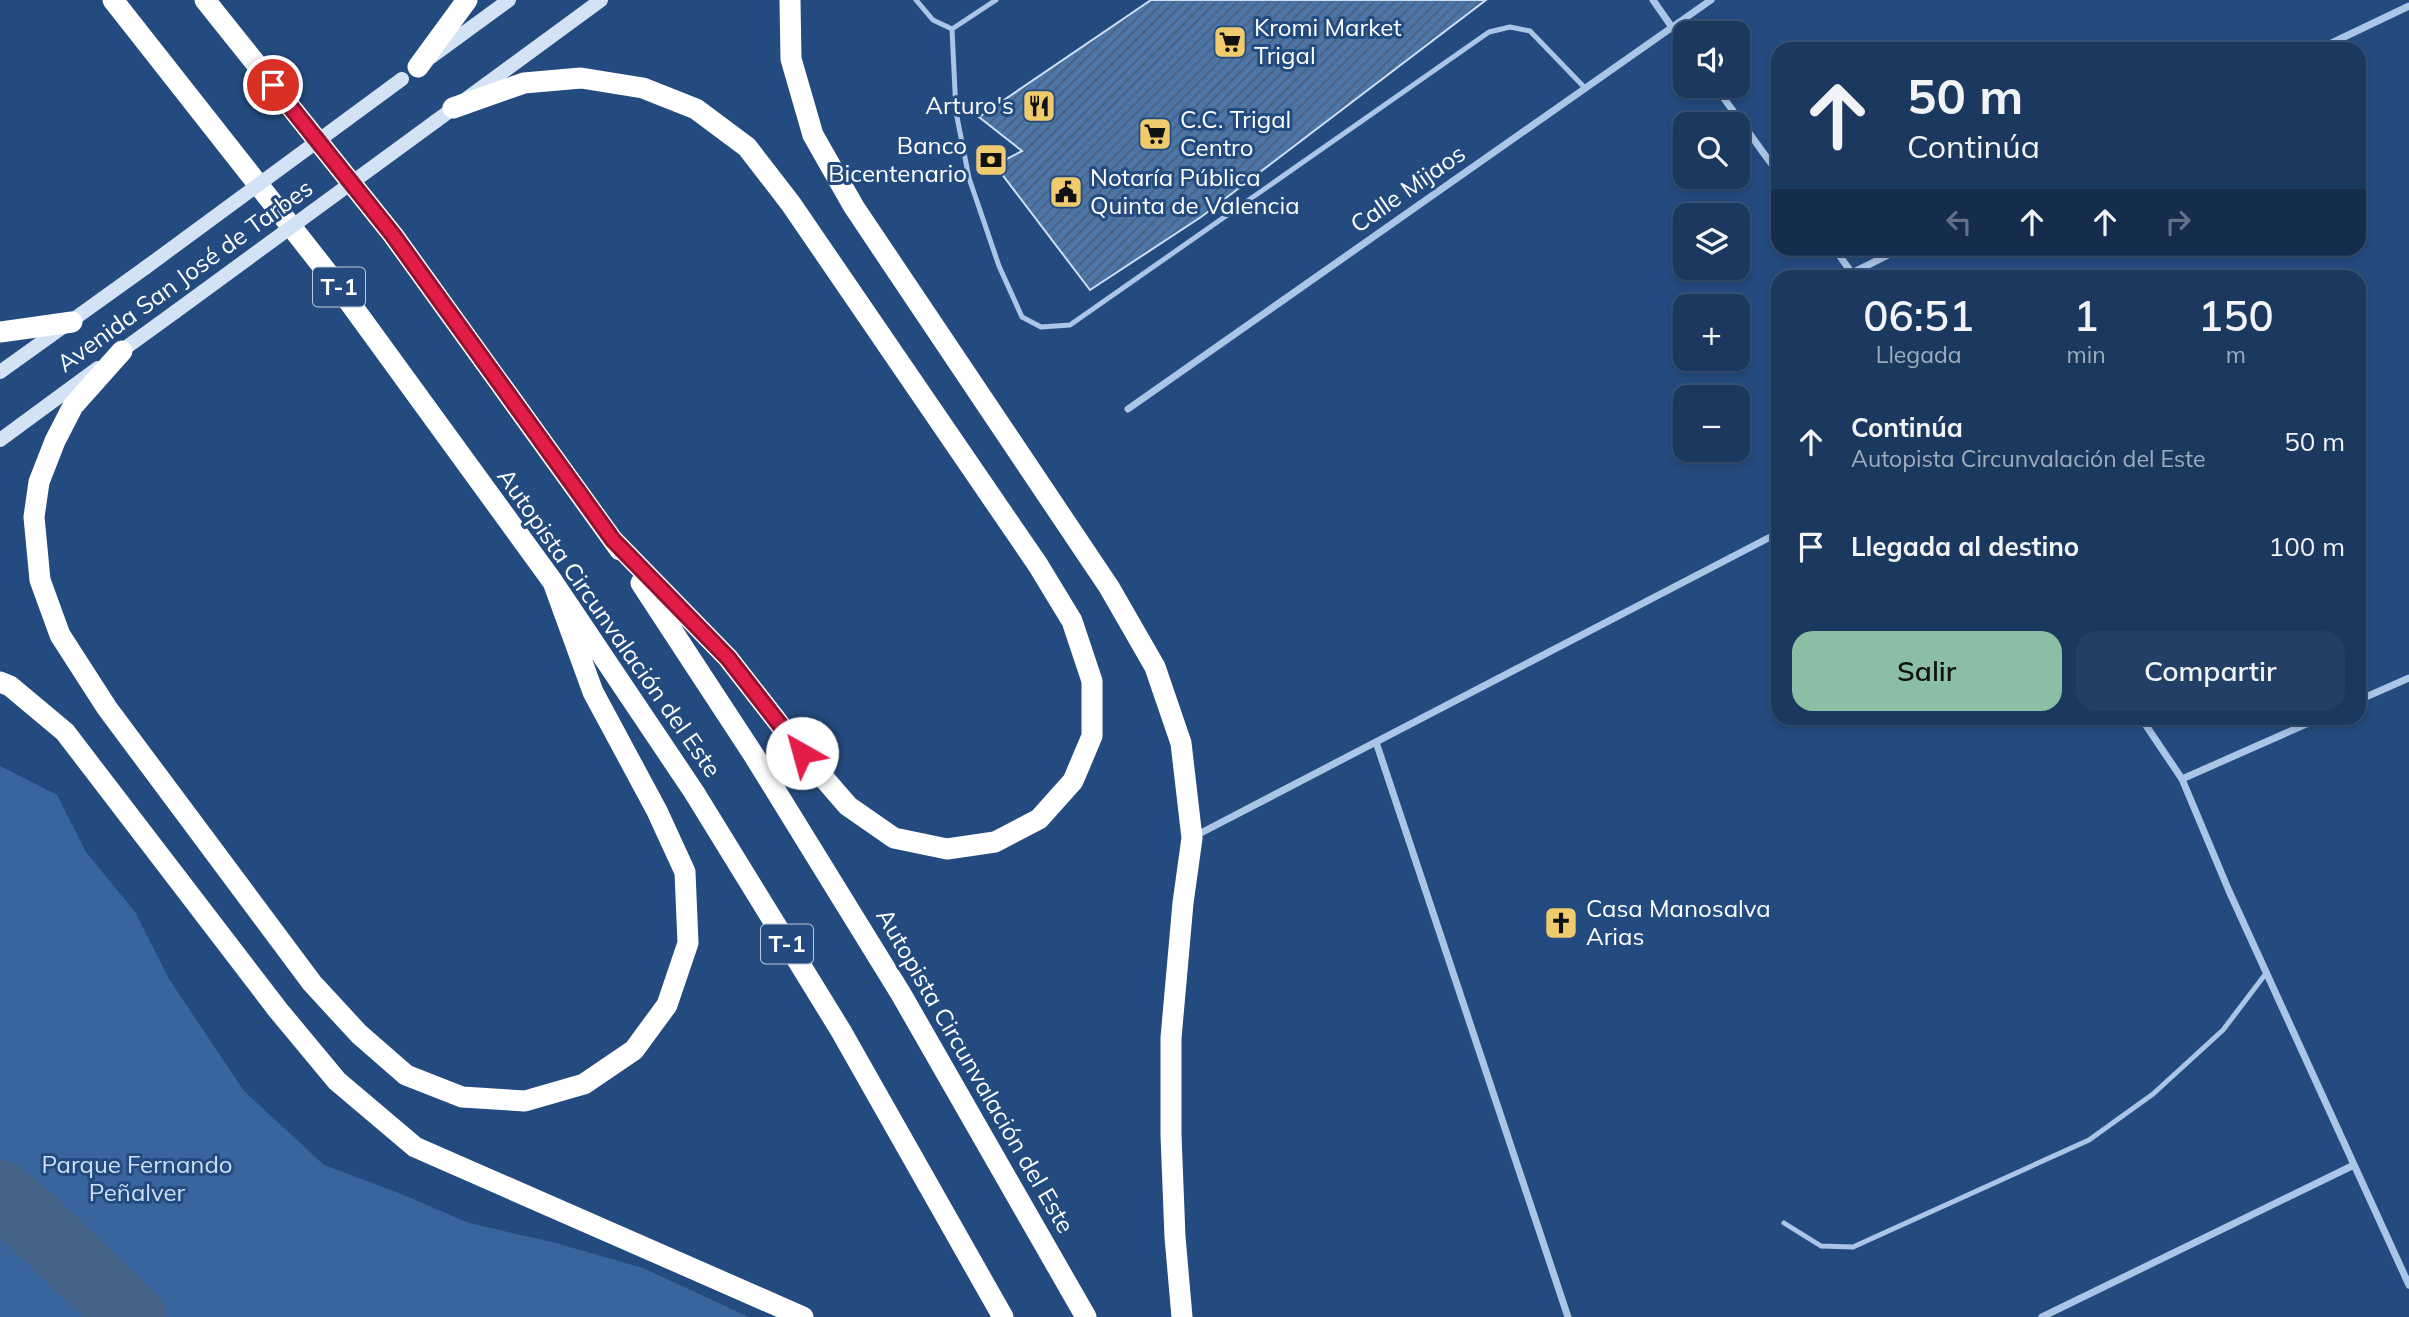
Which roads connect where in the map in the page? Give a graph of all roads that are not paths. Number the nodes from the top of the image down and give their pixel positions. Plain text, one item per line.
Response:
1 (113, 0) edge
2 (205, 0) edge
3 (467, 0) edge
4 (509, 0) edge
5 (601, 0) edge
6 (790, 0) edge
7 (916, 0) edge
8 (996, 0) edge
9 (1653, 0) edge
10 (1711, 0) edge
11 (2409, 6) edge
12 (1672, 27) junction
13 (952, 29) junction
14 (2334, 42) edge
15 (410, 73) junction
16 (1586, 88) junction
17 (1724, 98) edge
18 (444, 115) junction
19 (1771, 163) edge
20 (1887, 256) edge
21 (1862, 270) edge
22 (72, 322) junction
23 (0, 332) edge
24 (121, 351) junction
25 (0, 373) edge
26 (1128, 409) dead end
27 (0, 440) edge
28 (1771, 537) edge
29 (613, 540) junction
30 (554, 582) junction
31 (2409, 678) edge
32 (0, 682) edge
33 (2366, 697) edge
34 (2146, 725) edge
35 (2304, 725) edge
36 (1376, 742) junction
37 (2182, 779) junction
38 (1192, 838) junction
39 (2266, 972) junction
40 (2354, 1165) junction
41 (1784, 1223) dead end
42 (2409, 1285) edge
43 (803, 1317) edge
44 (1003, 1317) edge
45 (1086, 1317) edge
46 (1182, 1317) edge
47 (1568, 1317) edge
48 (2042, 1317) edge

1 - 30 highway, Autopista Circunvalación del Este / T-1
2 - 29 highway, Autopista Circunvalación del Este
3 - 15 highway
4 - 15 street, Avenida San José de Tarbes
5 - 18 street, Avenida San José de Tarbes
6 - 38 highway
7 - 13 lane
8 - 13 lane
9 - 12 street
10 - 12 street, Calle Mijaos
11 - 14 street
12 - 16 street, Calle Mijaos
13 - 16 lane
15 - 22 street, Avenida San José de Tarbes, bridge
16 - 26 street, Calle Mijaos
17 - 19 street
18 - 24 street, Avenida San José de Tarbes, bridge
18 - 29 highway
20 - 21 street
22 - 23 highway
22 - 25 street, Avenida San José de Tarbes
24 - 27 street, Avenida San José de Tarbes
24 - 30 highway
28 - 36 street
29 - 45 highway, Autopista Circunvalación del Este
30 - 44 highway, Autopista Circunvalación del Este / T-1
31 - 33 street
32 - 43 highway
34 - 37 street
35 - 37 street
36 - 38 street
36 - 47 street
37 - 39 street
38 - 46 highway
39 - 40 street
39 - 41 lane
40 - 42 street
40 - 48 street

